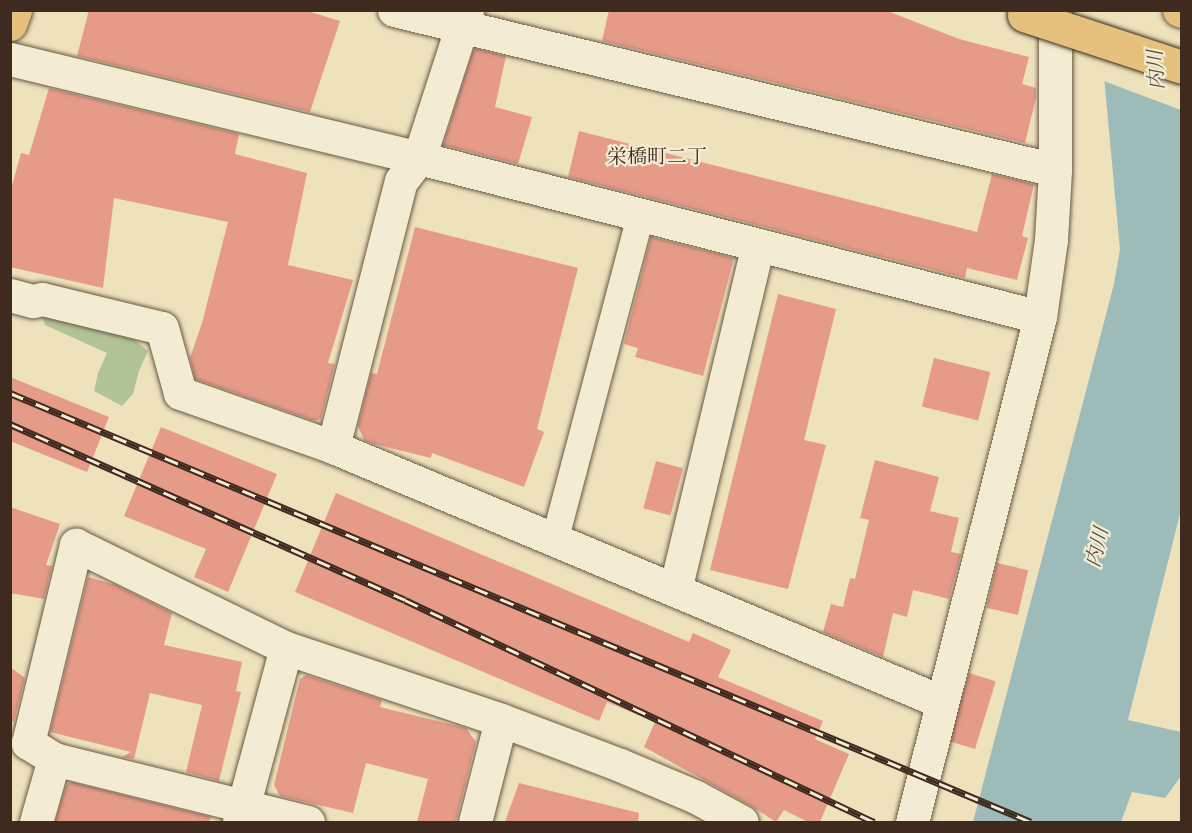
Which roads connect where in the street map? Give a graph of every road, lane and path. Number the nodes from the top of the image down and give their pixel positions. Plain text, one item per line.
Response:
1 (15, 10) edge
2 (394, 10) edge
3 (1030, 12) edge
4 (465, 19) edge
5 (10, 24) edge
6 (10, 59) edge
7 (1182, 67) edge
8 (419, 158) junction
9 (1055, 170) junction
10 (640, 215) junction
11 (758, 245) junction
12 (10, 295) edge
13 (1040, 317) junction
14 (333, 447) junction
15 (554, 541) junction
16 (675, 590) junction
17 (286, 648) junction
18 (942, 702) junction
19 (501, 720) junction
20 (41, 751) junction
21 (693, 810) edge
22 (241, 814) edge
23 (36, 822) edge
24 (308, 822) edge
25 (475, 822) edge
26 (742, 822) edge
27 (912, 822) edge

1 - 5 highway
2 - 4 street
3 - 7 highway, bridge
3 - 9 street
4 - 8 street
4 - 9 street
6 - 8 street
8 - 10 street
8 - 14 street
9 - 13 street
10 - 11 street
10 - 15 street
11 - 13 street
11 - 16 street
12 - 14 street
13 - 18 street
14 - 15 street
15 - 16 street
16 - 18 street
17 - 19 street
17 - 20 street
17 - 22 street
18 - 27 street
19 - 21 street
19 - 25 street
20 - 22 street
20 - 23 street
21 - 26 street
22 - 24 street

